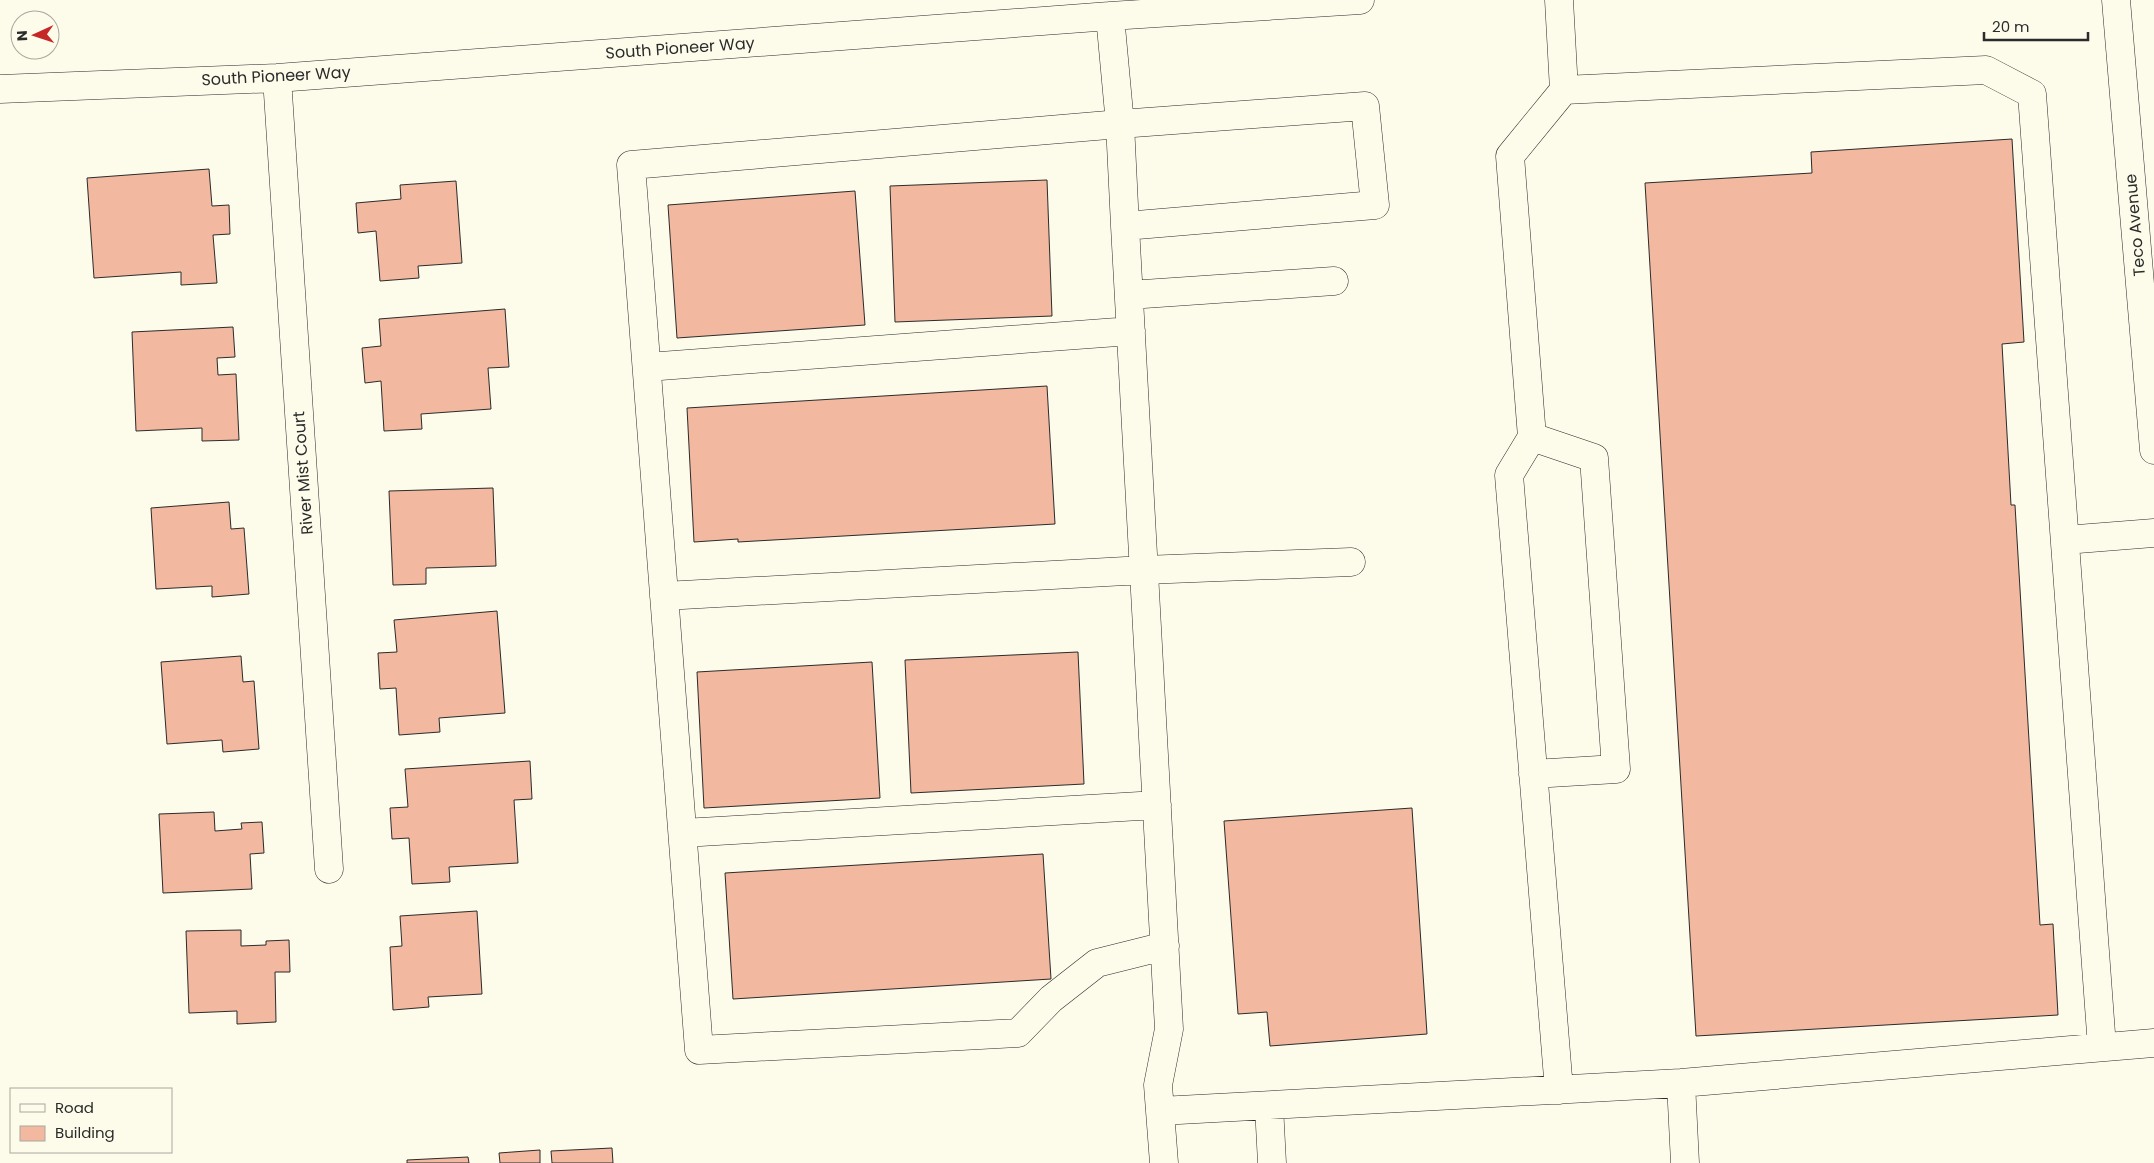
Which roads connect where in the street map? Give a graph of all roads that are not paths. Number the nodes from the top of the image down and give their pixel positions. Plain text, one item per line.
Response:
1 (1360, 0) edge
2 (1559, 0) edge
3 (2116, 0) edge
4 (1110, 16) junction
5 (277, 78) junction
6 (0, 89) edge
7 (1564, 90) junction
8 (1120, 124) junction
9 (1125, 226) junction
10 (1334, 281) dead end
11 (1129, 295) junction
12 (1131, 331) junction
13 (647, 366) junction
14 (1532, 437) junction
15 (2154, 450) edge
16 (2154, 533) edge
17 (2065, 540) junction
18 (1351, 562) dead end
19 (1144, 570) junction
20 (664, 596) junction
21 (1533, 774) junction
22 (1157, 804) junction
23 (682, 833) junction
24 (329, 869) dead end
25 (1165, 946) junction
26 (2154, 1043) edge
27 (2102, 1047) junction
28 (1681, 1083) junction
29 (1559, 1090) junction
30 (1269, 1106) junction
31 (1160, 1111) junction
32 (1164, 1163) edge
33 (1272, 1163) edge
34 (1685, 1163) edge

1 - 4 street, South Pioneer Way
2 - 7 street
3 - 15 street, Teco Avenue
4 - 5 street, South Pioneer Way
4 - 8 street
5 - 6 street, South Pioneer Way
5 - 24 street, River Mist Court
7 - 14 street
7 - 17 street
8 - 9 street
8 - 9 street
8 - 13 street
9 - 11 street
10 - 11 street
11 - 12 street
12 - 13 street
12 - 19 street
13 - 20 street
14 - 21 street
14 - 21 street
16 - 17 street
17 - 27 street
18 - 19 street
19 - 20 street
19 - 22 street
20 - 23 street
21 - 29 street
22 - 23 street
22 - 25 street
23 - 25 street
25 - 31 street
26 - 27 street
27 - 28 street
28 - 29 street
28 - 34 street
29 - 30 street
30 - 31 street
30 - 33 street
31 - 32 street

